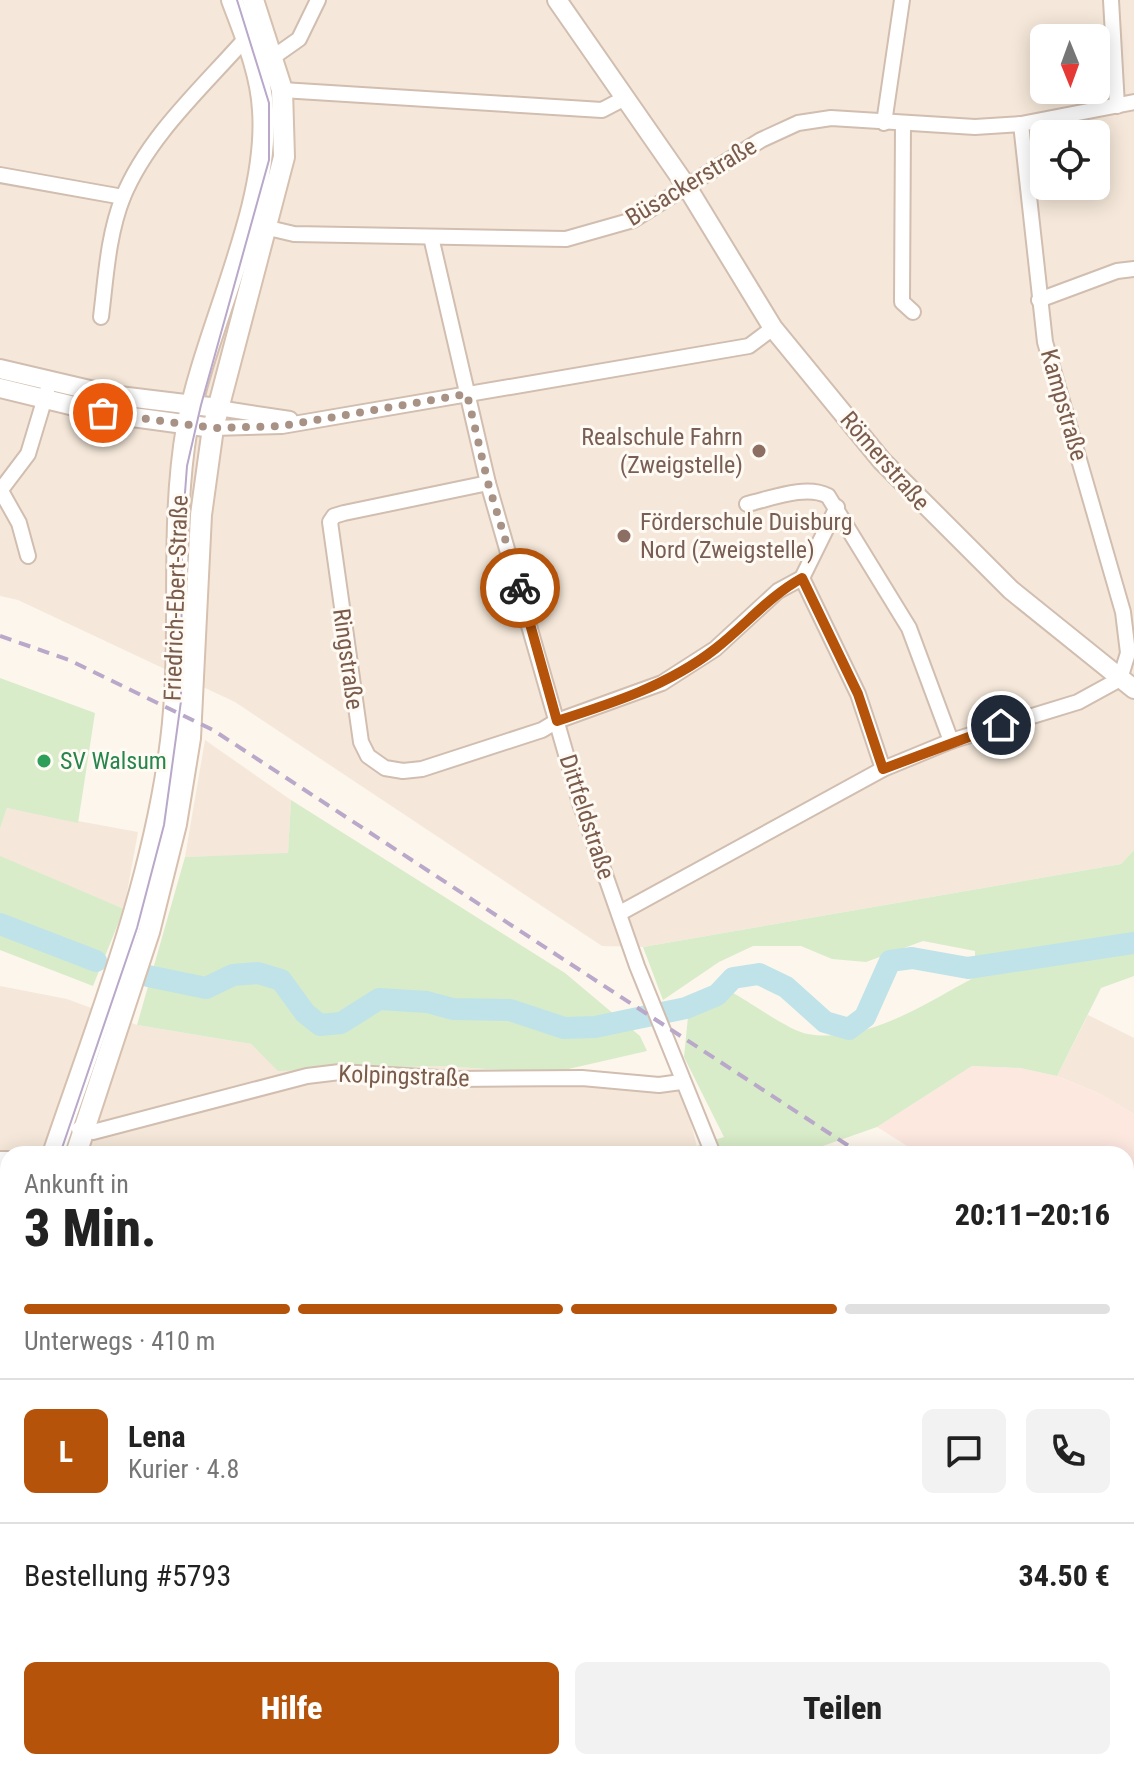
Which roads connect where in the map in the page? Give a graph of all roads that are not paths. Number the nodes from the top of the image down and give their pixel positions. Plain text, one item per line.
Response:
1 (232, 0) edge
2 (253, 0) edge
3 (318, 0) edge
4 (557, 0) edge
5 (902, 0) edge
6 (1111, 0) edge
7 (255, 35) junction
8 (272, 58) junction
9 (282, 90) junction
10 (625, 98) junction
11 (1134, 102) edge
12 (1117, 106) junction
13 (884, 123) junction
14 (903, 124) junction
15 (1021, 124) junction
16 (0, 175) edge
17 (687, 187) junction
18 (123, 197) junction
19 (245, 223) junction
20 (267, 229) junction
21 (431, 237) junction
22 (1134, 269) edge
23 (1039, 300) junction
24 (913, 312) dead end
25 (101, 317) dead end
26 (773, 328) junction
27 (0, 369) edge
28 (0, 388) edge
29 (47, 392) junction
30 (467, 394) junction
31 (194, 404) junction
32 (216, 418) junction
33 (188, 425) junction
34 (488, 483) junction
35 (0, 491) edge
36 (747, 504) dead end
37 (837, 507) junction
38 (28, 556) dead end
39 (802, 578) junction
40 (1127, 684) edge
41 (557, 721) junction
42 (951, 741) junction
43 (883, 769) junction
44 (620, 913) junction
45 (681, 1082) junction
46 (92, 1105) junction
47 (69, 1109) junction
48 (132, 1121) junction
49 (83, 1132) junction
50 (56, 1146) edge
51 (79, 1146) edge
52 (709, 1146) edge

1 - 7 main road
2 - 7 main road
3 - 8 street
4 - 10 street, Römerstraße
5 - 13 street
6 - 12 street
7 - 8 main road, Friedrich-Ebert-Straße
7 - 18 street
7 - 19 main road, Friedrich-Ebert-Straße
8 - 9 main road, Friedrich-Ebert-Straße
9 - 10 street
9 - 20 main road, Friedrich-Ebert-Straße
10 - 17 street, Römerstraße
11 - 12 street, Büsackerstraße
12 - 15 street, Büsackerstraße
13 - 14 street, Büsackerstraße
13 - 17 street, Büsackerstraße
14 - 15 street, Büsackerstraße
14 - 24 street
15 - 23 street, Kampstraße
16 - 18 street
17 - 21 street, Büsackerstraße
17 - 26 street, Römerstraße
18 - 25 street
19 - 20 street, Büsackerstraße
19 - 31 main road, Friedrich-Ebert-Straße
20 - 21 street, Büsackerstraße
20 - 32 main road, Friedrich-Ebert-Straße
21 - 30 street, Dittfeldstraße
22 - 23 street
23 - 40 street, Kampstraße
26 - 30 street
26 - 40 street, Römerstraße
27 - 29 street
28 - 29 street
29 - 31 street
29 - 33 street
29 - 35 street
30 - 32 street
30 - 34 street, Dittfeldstraße
31 - 32 street
31 - 33 main road, Friedrich-Ebert-Straße
32 - 33 street
32 - 46 main road, Friedrich-Ebert-Straße
33 - 47 main road, Friedrich-Ebert-Straße
34 - 41 street, Dittfeldstraße
34 - 41 street, Ringstraße
35 - 38 street
36 - 37 street
37 - 39 street
37 - 42 street
39 - 41 street
39 - 43 street
40 - 42 street
41 - 44 street, Dittfeldstraße
42 - 43 street
43 - 44 street
44 - 45 street, Dittfeldstraße
45 - 48 street, Kolpingstraße
45 - 52 street, Dittfeldstraße
46 - 48 street
46 - 49 main road, Friedrich-Ebert-Straße
47 - 49 street
47 - 50 main road, Friedrich-Ebert-Straße
48 - 49 street, Kolpingstraße
49 - 51 main road, Friedrich-Ebert-Straße

